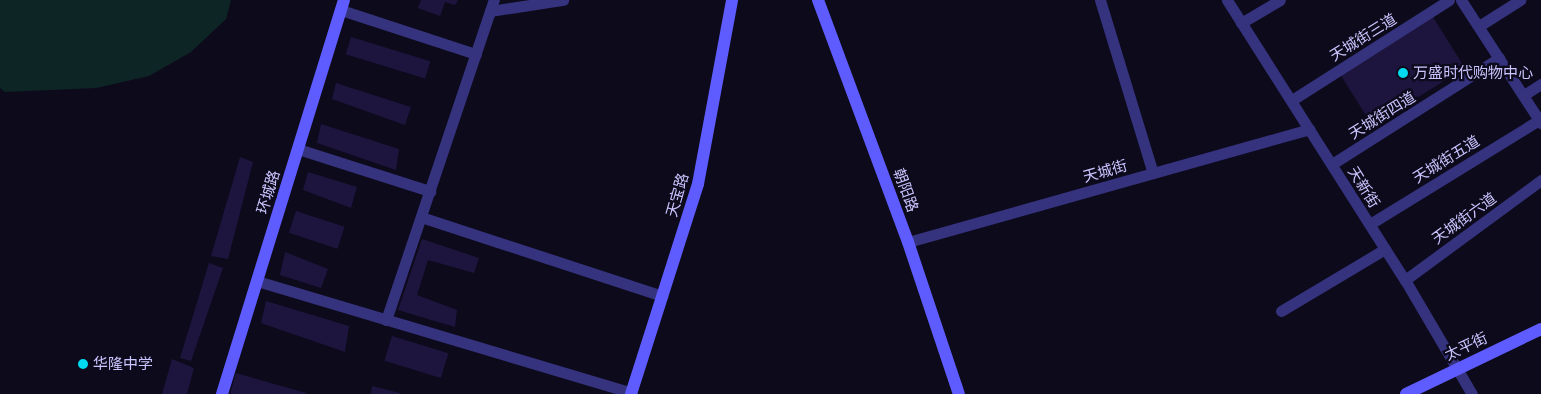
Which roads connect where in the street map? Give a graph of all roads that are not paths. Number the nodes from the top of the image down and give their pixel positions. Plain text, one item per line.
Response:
1 (563, 0) edge
2 (732, 0) edge
3 (818, 0) edge
4 (1100, 0) edge
5 (1227, 0) edge
6 (1280, 0) edge
7 (1449, 0) edge
8 (1461, 0) edge
9 (1520, 0) edge
10 (343, 5) edge
11 (492, 6) edge
12 (1241, 23) junction
13 (1479, 26) junction
14 (476, 54) junction
15 (1499, 58) junction
16 (1541, 84) edge
17 (1524, 95) junction
18 (1292, 100) junction
19 (1540, 121) edge
20 (1309, 129) junction
21 (298, 149) junction
22 (1332, 164) junction
23 (1153, 173) junction
24 (1541, 180) edge
25 (430, 191) junction
26 (421, 217) junction
27 (1370, 224) junction
28 (908, 242) junction
29 (1385, 248) junction
30 (1405, 280) junction
31 (257, 281) junction
32 (662, 296) junction
33 (1281, 311) dead end
34 (386, 320) junction
35 (1541, 329) edge
36 (1456, 367) junction
37 (632, 393) edge
38 (222, 394) edge
39 (959, 394) edge
40 (1406, 394) edge
41 (1472, 394) edge

1 - 11 street
2 - 32 main road, 天宝路
3 - 28 main road, 朝阳路
4 - 23 street
5 - 12 street, 天新街
6 - 12 street
7 - 18 street, 天城街三道
8 - 13 street
9 - 13 street
10 - 14 street
10 - 21 main road, 环城路
11 - 14 street
12 - 18 street, 天新街
13 - 15 street
14 - 25 street
15 - 17 street
15 - 22 street, 天城街四道
16 - 17 street
17 - 19 street
18 - 20 street, 天新街
19 - 27 street, 天城街五道
20 - 22 street, 天新街
20 - 23 street, 天城街
21 - 25 street
21 - 31 main road, 环城路
22 - 27 street, 天新街
23 - 28 street, 天城街
24 - 30 street, 天城街六道
25 - 26 street
26 - 32 street
26 - 34 street
27 - 29 street, 天新街
28 - 39 main road, 朝阳路
29 - 30 street, 天新街
29 - 33 street
30 - 36 street, 天新街
31 - 34 street
31 - 38 main road, 环城路
32 - 37 main road, 天宝路
34 - 37 street
35 - 36 main road, 太平街
36 - 40 main road, 太平街
36 - 41 street, 天新街

